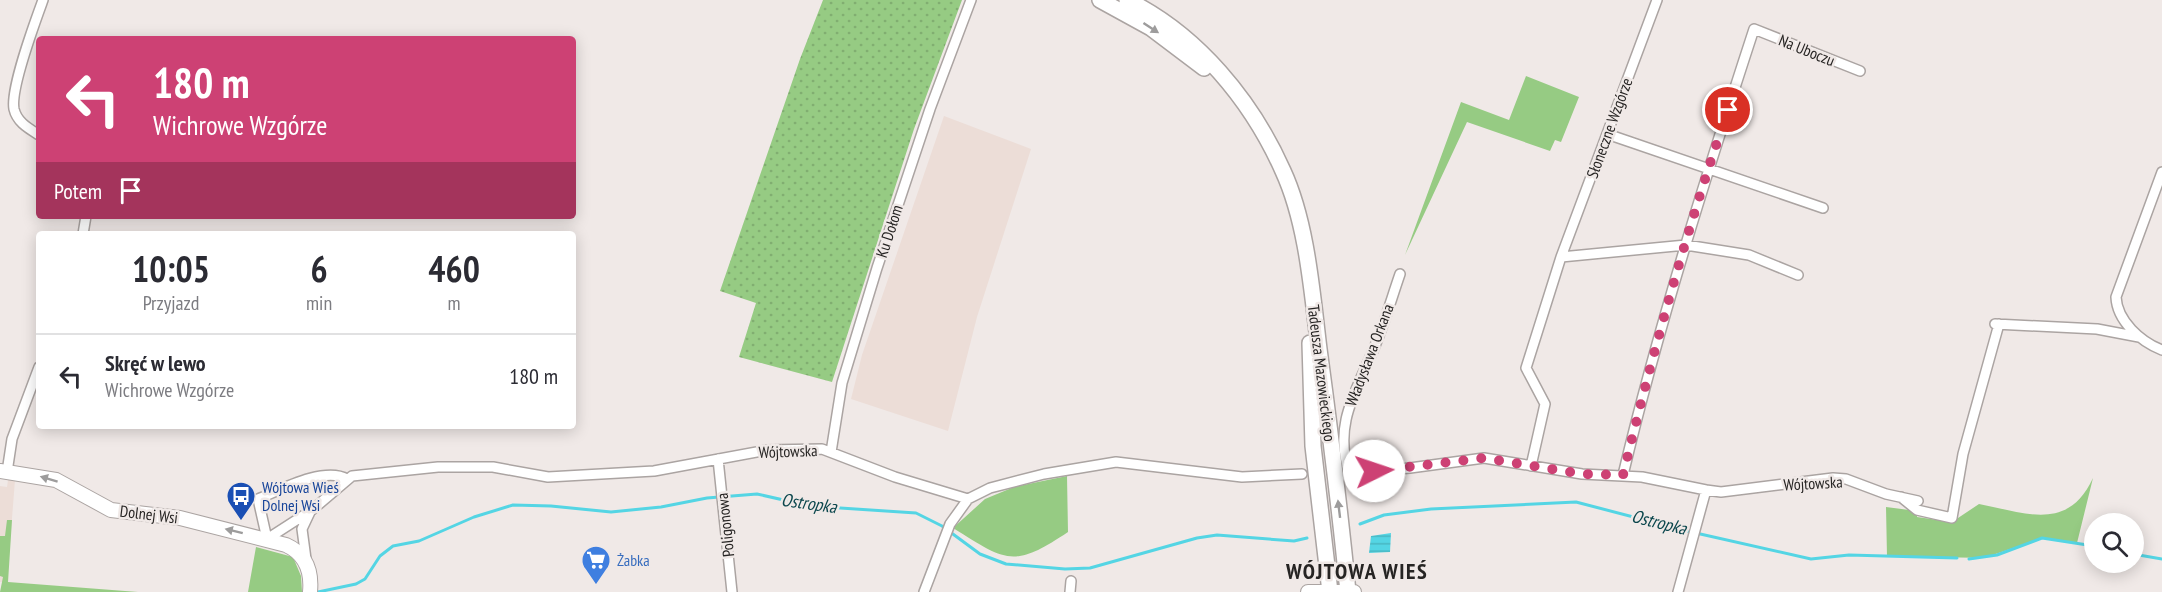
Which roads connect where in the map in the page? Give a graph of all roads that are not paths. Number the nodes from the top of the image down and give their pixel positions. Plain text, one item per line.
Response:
1 (43, 0) edge
2 (973, 0) edge
3 (1100, 0) edge
4 (1127, 0) edge
5 (1657, 0) edge
6 (1860, 71) dead end
7 (1240, 100) junction
8 (36, 133) edge
9 (1607, 134) junction
10 (1708, 170) junction
11 (2162, 172) edge
12 (1823, 208) dead end
13 (1686, 245) junction
14 (1561, 257) junction
15 (1306, 262) junction
16 (1400, 274) dead end
17 (1798, 275) dead end
18 (2139, 337) junction
19 (2162, 350) edge
20 (36, 375) edge
21 (831, 452) junction
22 (718, 459) junction
23 (1531, 466) junction
24 (4, 471) edge
25 (1349, 473) joint
26 (1302, 474) dead end
27 (1623, 475) junction
28 (347, 479) junction
29 (1706, 490) junction
30 (1901, 497) junction
31 (968, 499) junction
32 (1917, 501) dead end
33 (312, 510) junction
34 (267, 539) junction
35 (306, 561) junction
36 (1071, 581) dead end
37 (310, 589) edge
38 (732, 592) edge
39 (924, 592) edge
40 (1070, 592) edge
41 (1308, 592) edge
42 (1330, 592) edge
43 (1348, 592) edge
44 (1354, 592) edge
45 (1678, 592) edge

1 - 8 street
2 - 21 street, Ku Dołom
3 -> 7 main road, Tadeusza Mazowieckiego
4 - 7 main road, Tadeusza Mazowieckiego
5 - 9 street, Słoneczne Wzgórze
6 - 10 street, Na Uboczu
7 - 15 main road, Tadeusza Mazowieckiego
9 - 10 street
9 - 14 street, Słoneczne Wzgórze
10 - 12 street
10 - 13 street
11 - 18 street
13 - 14 street
13 - 17 street
13 - 27 street
14 - 23 street, Słoneczne Wzgórze
15 - 42 main road, Tadeusza Mazowieckiego
43 -> 15 main road, Tadeusza Mazowieckiego
16 - 25 street, Władysława Orkana
18 - 19 street
18 - 30 street
20 - 24 street
21 - 22 street, Wójtowska
21 - 31 street, Wójtowska
22 - 28 street, Wójtowska
22 - 38 street, Poligonowa
23 - 25 street, Wójtowska
23 - 27 street, Wójtowska
34 -> 24 main road, Dolnej Wsi
26 - 31 street
27 - 29 street, Wójtowska
28 - 33 street, Wójtowska
28 - 34 street
29 - 30 street, Wójtowska
29 - 45 street
30 - 32 street, Wójtowska
31 - 39 street
33 - 34 street, Wójtowska
33 - 35 street
34 - 35 main road, Dolnej Wsi
35 - 37 main road
36 - 40 street
41 - 42 main road
42 - 43 main road
43 - 44 main road

